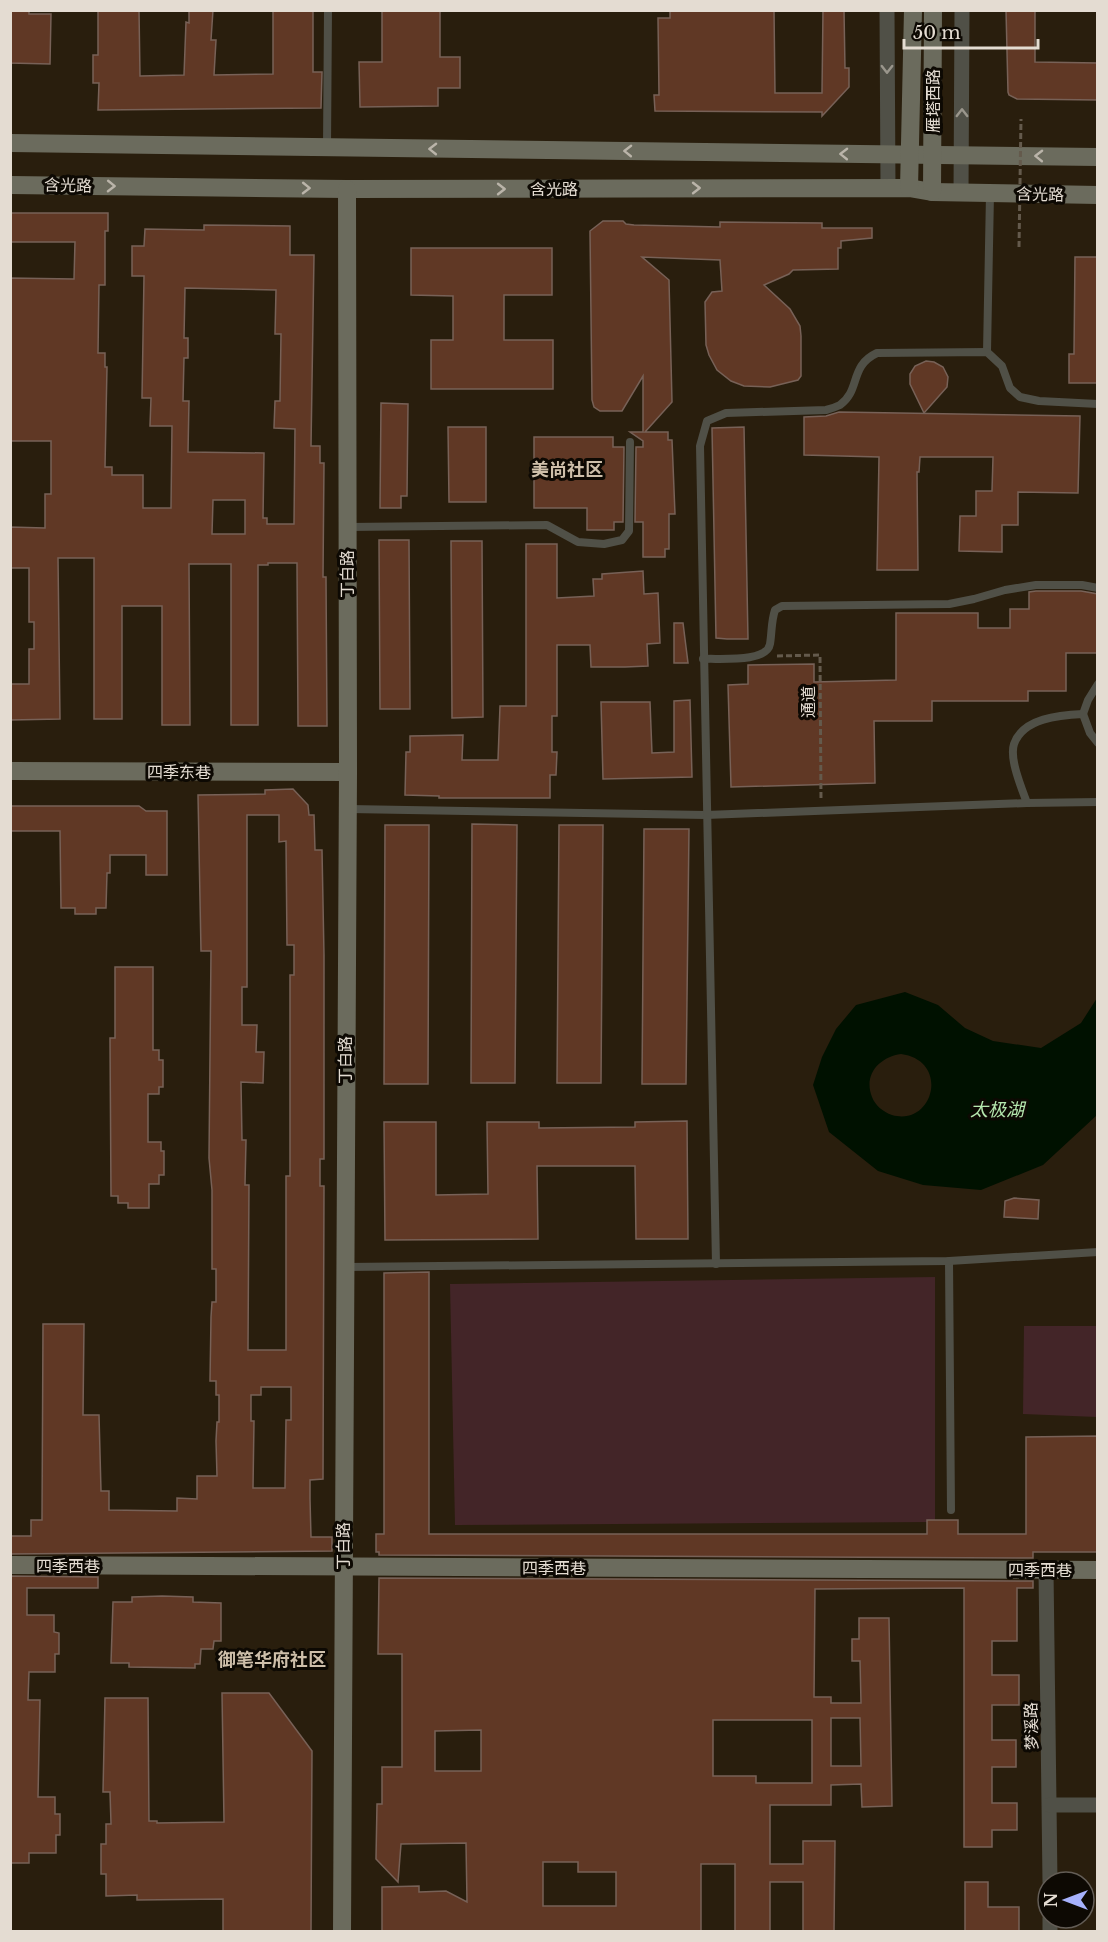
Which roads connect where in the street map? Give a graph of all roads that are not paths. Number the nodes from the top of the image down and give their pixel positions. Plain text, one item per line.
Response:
1 (328, 10) edge
2 (887, 10) edge
3 (913, 10) edge
4 (933, 10) edge
5 (962, 10) edge
6 (10, 143) edge
7 (327, 147) junction
8 (887, 155) junction
9 (909, 155) junction
10 (933, 155) junction
11 (962, 156) junction
12 (1098, 157) edge
13 (10, 185) edge
14 (888, 188) junction
15 (909, 188) junction
16 (347, 189) junction
17 (932, 192) junction
18 (961, 193) junction
19 (990, 194) junction
20 (1098, 195) edge
21 (987, 352) junction
22 (1098, 404) edge
23 (630, 442) dead end
24 (348, 527) junction
25 (1098, 588) edge
26 (704, 659) junction
27 (1098, 684) edge
28 (1083, 714) junction
29 (1098, 744) edge
30 (10, 771) edge
31 (348, 772) junction
32 (1098, 802) edge
33 (1027, 803) junction
34 (347, 809) junction
35 (706, 815) junction
36 (1098, 1252) edge
37 (949, 1261) junction
38 (716, 1264) junction
39 (344, 1267) junction
40 (951, 1510) dead end
41 (10, 1565) edge
42 (343, 1567) junction
43 (1046, 1570) junction
44 (1098, 1570) edge
45 (1050, 1805) junction
46 (1098, 1805) edge
47 (1050, 1870) edge
48 (342, 1932) edge

1 - 7 lane
2 -> 8 street
3 - 9 street, 雁塔西路
4 - 10 street, 雁塔西路
11 -> 5 street
6 - 7 street
8 -> 7 street
8 - 9 street
8 - 14 street
9 - 10 street
9 - 15 street, 雁塔西路
10 - 11 street
10 - 17 street, 雁塔西路
12 -> 11 street
11 - 18 street
13 -> 16 street, 含光路
14 - 15 street, 含光路
16 -> 14 street, 含光路
15 - 17 street, 含光路
16 - 24 street, 丁白路
17 - 18 street, 含光路
18 - 19 street, 含光路
19 - 20 street, 含光路
19 - 21 lane
21 - 22 lane
21 - 26 lane
23 - 24 lane
24 - 31 street, 丁白路
25 - 26 lane
26 - 35 lane
27 - 28 lane
28 - 29 lane
28 - 33 lane
30 - 31 street, 四季东巷
31 - 34 street, 丁白路
32 - 33 lane
33 - 35 lane
34 - 35 lane
34 - 39 street, 丁白路
35 - 38 lane
36 - 37 lane
37 - 38 lane
37 - 40 lane
38 - 39 lane
39 - 42 street, 丁白路
41 - 42 street, 四季西巷
42 - 43 street, 四季西巷
42 - 48 street, 丁白路
43 - 44 street, 四季西巷
43 - 45 street, 梦溪路
45 - 46 street
45 - 47 street, 梦溪路

